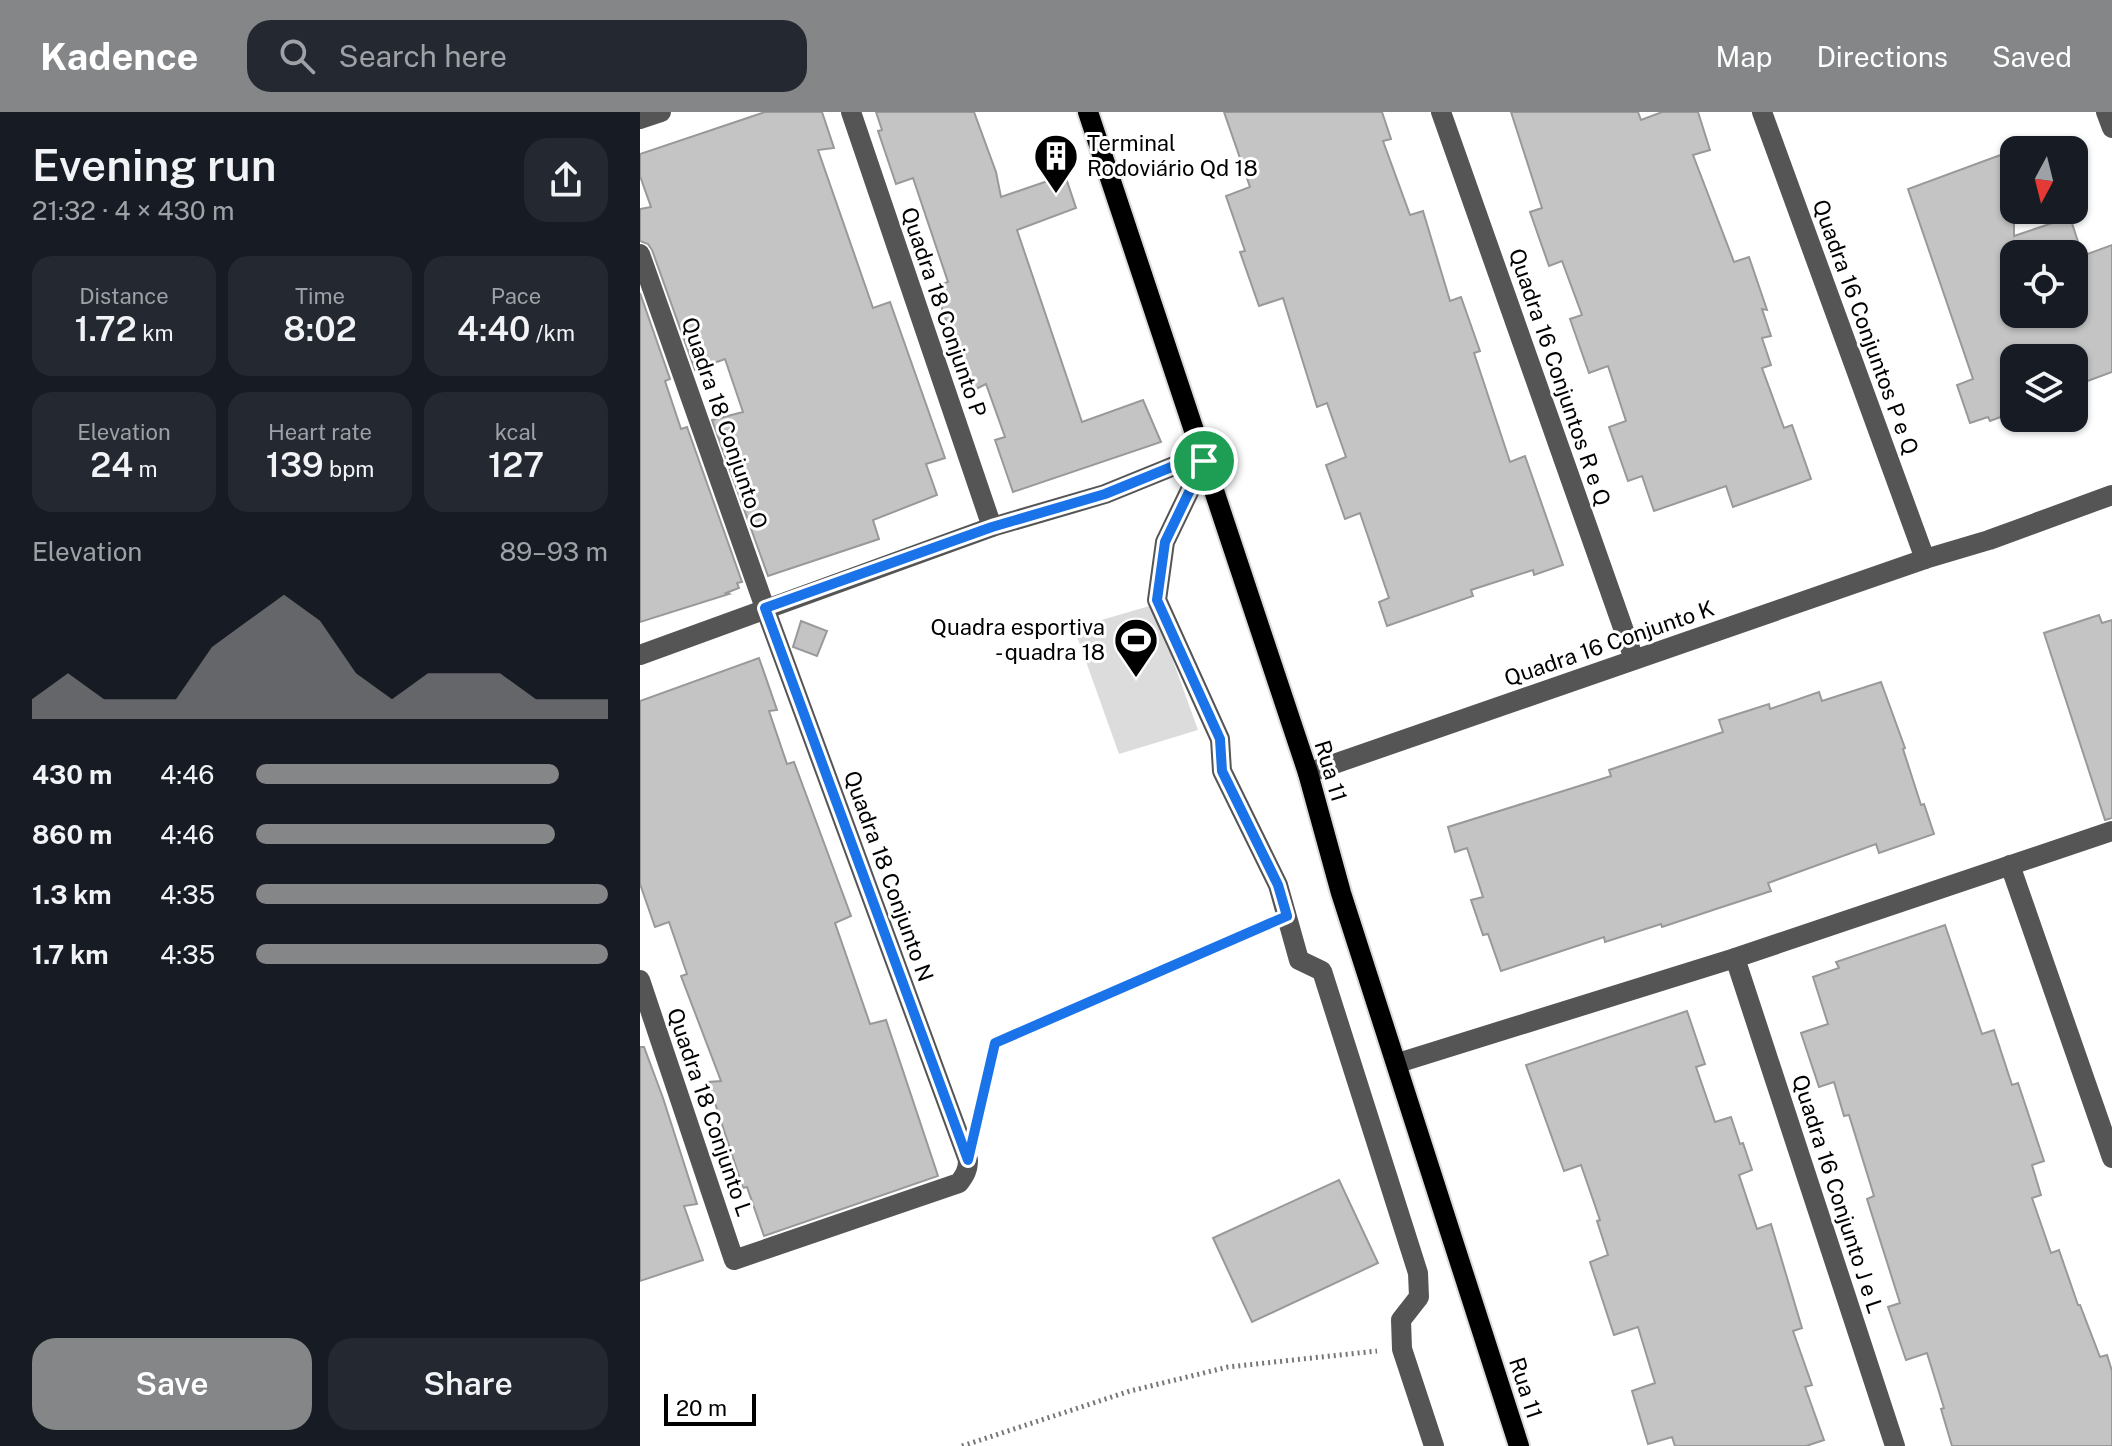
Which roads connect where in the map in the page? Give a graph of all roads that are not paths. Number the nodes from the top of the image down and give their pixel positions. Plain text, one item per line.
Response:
1 (661, 112) edge
2 (851, 112) edge
3 (1088, 112) edge
4 (1441, 112) edge
5 (1762, 112) edge
6 (2106, 112) edge
7 (640, 119) edge
8 (2112, 128) edge
9 (640, 254) edge
10 (1202, 458) junction
11 (2112, 495) edge
12 (992, 527) junction
13 (1925, 559) junction
14 (765, 608) junction
15 (640, 655) edge
16 (1634, 659) junction
17 (1308, 773) junction
18 (2112, 831) edge
19 (2010, 865) junction
20 (1735, 958) junction
21 (640, 980) edge
22 (1398, 1063) junction
23 (2112, 1158) edge
24 (734, 1260) joint
25 (1434, 1446) edge
26 (1519, 1446) edge
27 (1895, 1446) edge

1 - 7 street
2 - 12 street, Quadra 18 Conjunto P
3 - 10 main road, Rua 11
4 - 16 street, Quadra 16 Conjuntos R e Q
5 - 13 street, Quadra 16 Conjuntos P e Q
6 - 8 street
9 - 14 street, Quadra 18 Conjunto O
10 - 12 street
10 - 17 main road, Rua 11
10 - 25 street
11 - 13 street, Quadra 16 Conjunto K
12 - 14 street
13 - 16 street, Quadra 16 Conjunto K
14 - 15 street
14 - 24 street, Quadra 18 Conjunto N
16 - 17 street, Quadra 16 Conjunto K
17 - 22 main road, Rua 11
18 - 19 street
19 - 20 street
19 - 23 street
20 - 22 street
20 - 27 street, Quadra 16 Conjunto J e L
21 - 24 street, Quadra 18 Conjunto L
22 - 26 main road, Rua 11

